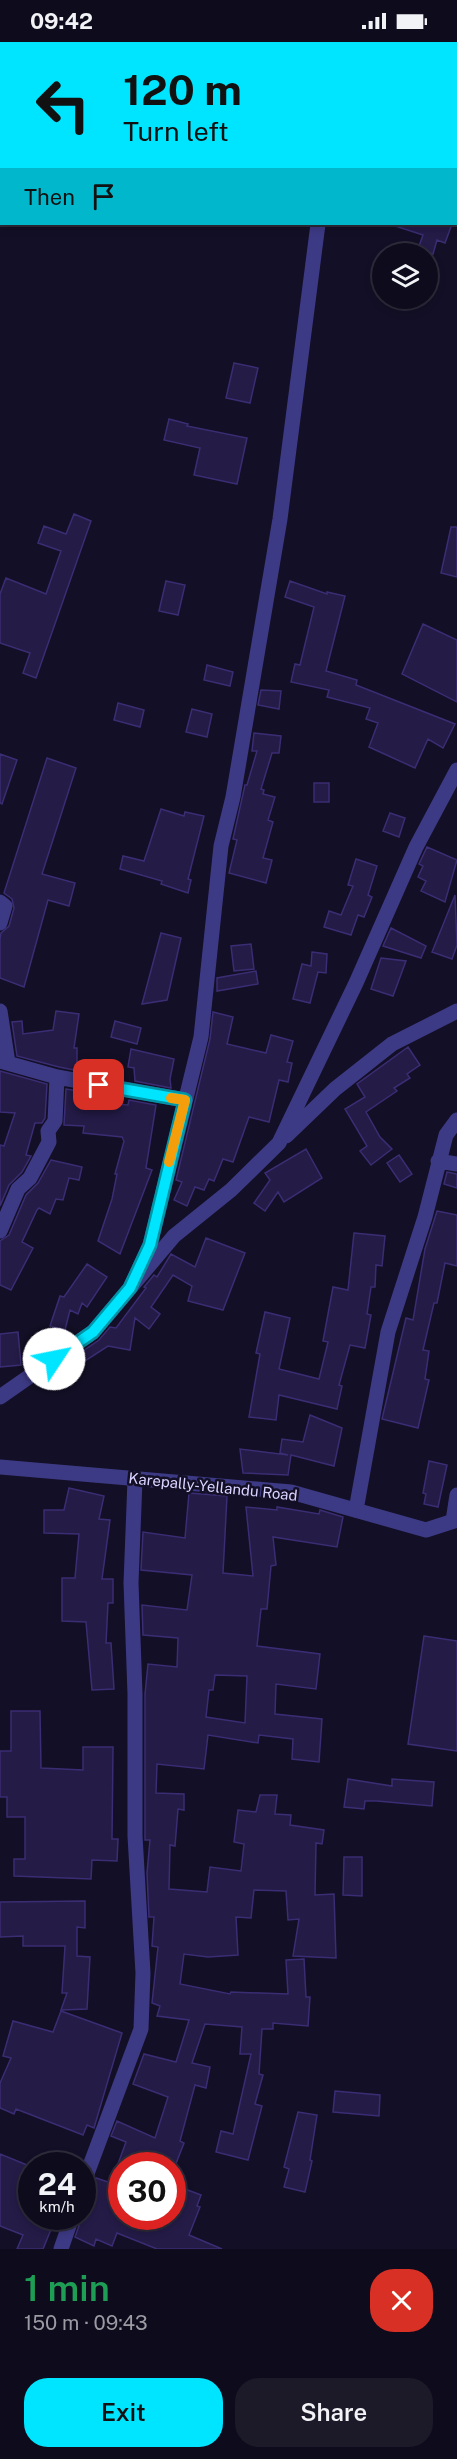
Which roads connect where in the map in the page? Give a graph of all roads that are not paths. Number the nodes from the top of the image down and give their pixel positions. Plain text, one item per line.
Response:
1 (318, 225) edge
2 (457, 770) edge
3 (0, 902) edge
4 (0, 923) edge
5 (0, 1011) edge
6 (457, 1011) edge
7 (4, 1062) edge
8 (57, 1077) junction
9 (185, 1100) junction
10 (457, 1120) edge
11 (279, 1143) junction
12 (438, 1161) junction
13 (457, 1164) edge
14 (0, 1231) edge
15 (130, 1288) junction
16 (0, 1397) edge
17 (0, 1467) edge
18 (135, 1480) junction
19 (457, 1495) edge
20 (356, 1510) junction
21 (455, 1520) edge
22 (95, 2152) edge
23 (68, 2230) edge
24 (61, 2249) edge

1 - 9 street
2 - 11 street
3 - 4 street
5 - 7 street
6 - 11 street
7 - 8 street
8 - 9 street
8 - 14 street
9 - 15 street
10 - 12 street
11 - 15 street
12 - 13 street
12 - 20 street
15 - 16 street
17 - 18 street, Karepally-Yellandu Road
18 - 20 street, Karepally-Yellandu Road
18 - 22 street
19 - 21 street
20 - 21 street, Karepally-Yellandu Road
23 - 24 street

